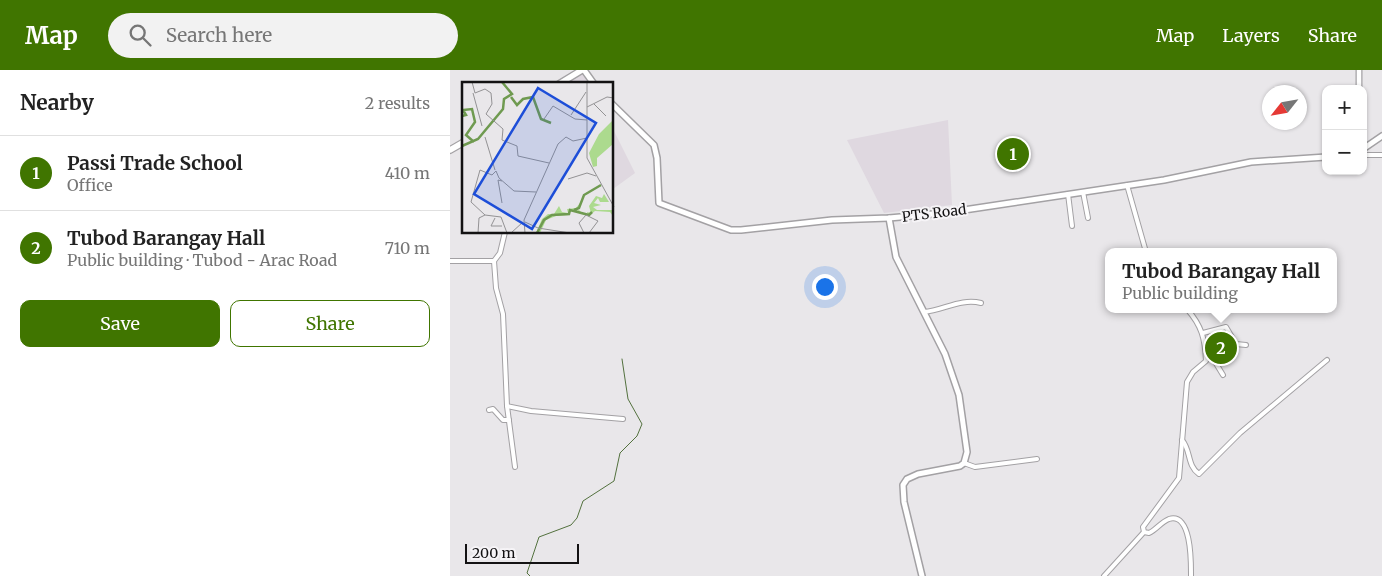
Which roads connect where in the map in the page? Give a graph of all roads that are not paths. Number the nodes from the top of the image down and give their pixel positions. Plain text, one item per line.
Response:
1 (583, 70) edge
2 (1359, 70) edge
3 (562, 82) edge
4 (592, 82) edge
5 (1360, 85) edge
6 (614, 106) edge
7 (1382, 136) edge
8 (462, 143) edge
9 (1367, 146) edge
10 (450, 150) edge
11 (1382, 154) edge
12 (1367, 155) edge
13 (1322, 157) edge
14 (1127, 185) junction
15 (1083, 192) junction
16 (1068, 194) junction
17 (889, 218) junction
18 (1088, 218) dead end
19 (1072, 226) dead end
20 (505, 234) edge
21 (1145, 248) edge
22 (450, 261) edge
23 (494, 261) junction
24 (982, 304) dead end
25 (924, 312) junction
26 (1190, 313) edge
27 (1203, 334) junction
28 (1246, 345) dead end
29 (1205, 347) junction
30 (1327, 360) dead end
31 (1223, 375) dead end
32 (507, 406) junction
33 (489, 410) dead end
34 (623, 419) dead end
35 (509, 420) junction
36 (1182, 440) junction
37 (1037, 459) dead end
38 (964, 463) junction
39 (515, 467) dead end
40 (1144, 532) junction
41 (922, 576) edge
42 (1104, 576) edge
43 (1191, 576) edge

1 - 3 highway
1 - 4 main road
2 - 5 street
6 - 17 main road, PTS Road
7 - 9 main road
8 - 10 highway
11 - 12 street
13 - 14 main road, PTS Road
14 - 15 main road, PTS Road
14 - 21 street
15 - 16 main road, PTS Road
15 - 18 street
16 - 17 main road, PTS Road
16 - 19 street
17 - 25 main road
20 - 23 street
22 - 23 street
23 - 32 street
24 - 25 street
25 - 38 main road
26 - 27 street
27 - 28 street
27 - 29 street
29 - 31 street
29 - 36 street
30 - 36 street
32 - 34 street
32 - 35 street
33 - 35 street
35 - 39 street
36 - 40 street
37 - 38 street
38 - 41 main road
40 - 42 street
40 - 43 street

